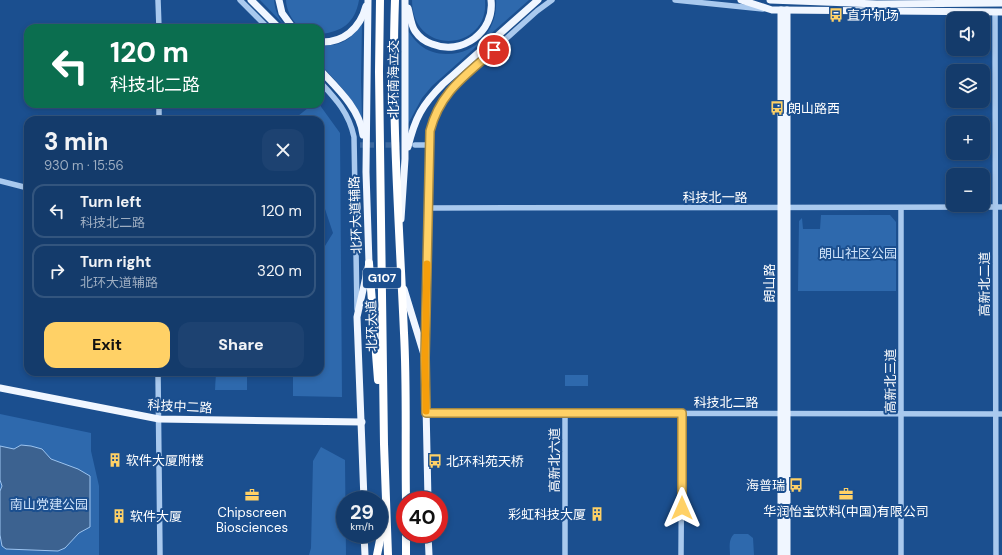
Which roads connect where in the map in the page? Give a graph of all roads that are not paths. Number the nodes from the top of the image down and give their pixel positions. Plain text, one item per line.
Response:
1 (158, 0) edge
2 (240, 0) edge
3 (251, 0) edge
4 (279, 0) edge
5 (368, 0) edge
6 (380, 0) edge
7 (395, 0) edge
8 (406, 0) edge
9 (491, 0) edge
10 (538, 0) edge
11 (552, 0) edge
12 (675, 0) edge
13 (741, 0) edge
14 (770, 0) edge
15 (1002, 3) edge
16 (878, 4) junction
17 (772, 10) junction
18 (784, 10) junction
19 (854, 11) junction
20 (998, 12) edge
21 (158, 24) edge
22 (264, 24) edge
23 (275, 24) edge
24 (290, 24) edge
25 (324, 42) edge
26 (324, 75) edge
27 (324, 86) edge
28 (416, 145) tunnel mouth
29 (429, 145) junction
30 (405, 159) junction
31 (366, 172) junction
32 (0, 181) edge
33 (24, 187) edge
34 (995, 207) junction
35 (1002, 207) edge
36 (428, 208) junction
37 (784, 208) junction
38 (902, 208) junction
39 (400, 233) junction
40 (369, 263) junction
41 (401, 279) junction
42 (357, 317) junction
43 (425, 358) junction
44 (158, 376) edge
45 (0, 388) edge
46 (426, 413) junction
47 (565, 413) junction
48 (682, 413) junction
49 (784, 413) junction
50 (901, 414) junction
51 (995, 414) junction
52 (1002, 414) edge
53 (159, 419) junction
54 (362, 422) junction
55 (384, 444) junction
56 (364, 491) edge
57 (387, 491) edge
58 (406, 491) edge
59 (428, 491) edge
60 (364, 543) edge
61 (379, 543) edge
62 (388, 543) edge
63 (406, 543) edge
64 (428, 543) edge
65 (160, 555) edge
66 (365, 555) edge
67 (377, 555) edge
68 (388, 555) edge
69 (406, 555) edge
70 (429, 555) edge
71 (565, 555) edge
72 (681, 555) edge
73 (781, 555) edge
74 (787, 555) edge
75 (901, 555) edge
76 (996, 555) edge

1 - 21 street
2 - 22 street
3 - 23 main road
4 - 24 main road
5 - 25 main road
5 - 31 main road, 北环大道辅路
6 - 55 highway, 北环大道 / G107
7 - 39 highway, G107
8 - 9 main road
8 - 30 main road, 北环南海立交
10 - 30 main road
11 - 29 street
12 - 17 street
13 - 17 main road
14 - 16 main road
15 - 16 main road
16 - 19 main road
17 - 18 main road
18 - 19 main road
18 - 37 main road, 朗山路
19 - 20 main road
20 - 34 street, 高新北二道
26 - 31 main road
27 - 42 street
28 - 29 street
29 - 36 street
30 - 39 main road
31 - 40 main road, 北环大道辅路
32 - 33 street
34 - 35 street, 科技北一路
34 - 38 street, 科技北一路
34 - 51 street, 高新北二道
36 - 37 street, 科技北一路
36 - 43 street
37 - 38 street, 科技北一路
37 - 49 main road, 朗山路
38 - 50 street, 高新北三道
39 - 41 highway, G107
40 - 42 main road, 北环大道辅路
40 - 55 highway
41 - 43 main road
41 - 58 highway, G107
42 - 54 main road, 北环大道辅路
43 - 46 main road
44 - 53 street
45 - 53 main road, 科技中二路
46 - 47 street, 科技北二路
46 - 59 main road
47 - 48 street, 科技北二路
47 - 71 street, 高新北六道
48 - 49 street, 科技北二路
48 - 72 street
49 - 50 street, 科技北二路
49 - 73 main road, 朗山路
49 - 74 main road, 朗山路
50 - 51 street, 科技北二路
50 - 75 street, 高新北三道
51 - 52 street, 科技北二路
51 - 76 street, 高新北二道
53 - 54 main road, 科技中二路
53 - 65 street
54 - 56 main road, 北环大道辅路
55 - 57 highway, 北环大道 / G107
60 - 66 main road
61 - 67 highway
62 - 68 highway, 北环大道 / G107
63 - 69 highway
64 - 70 main road

